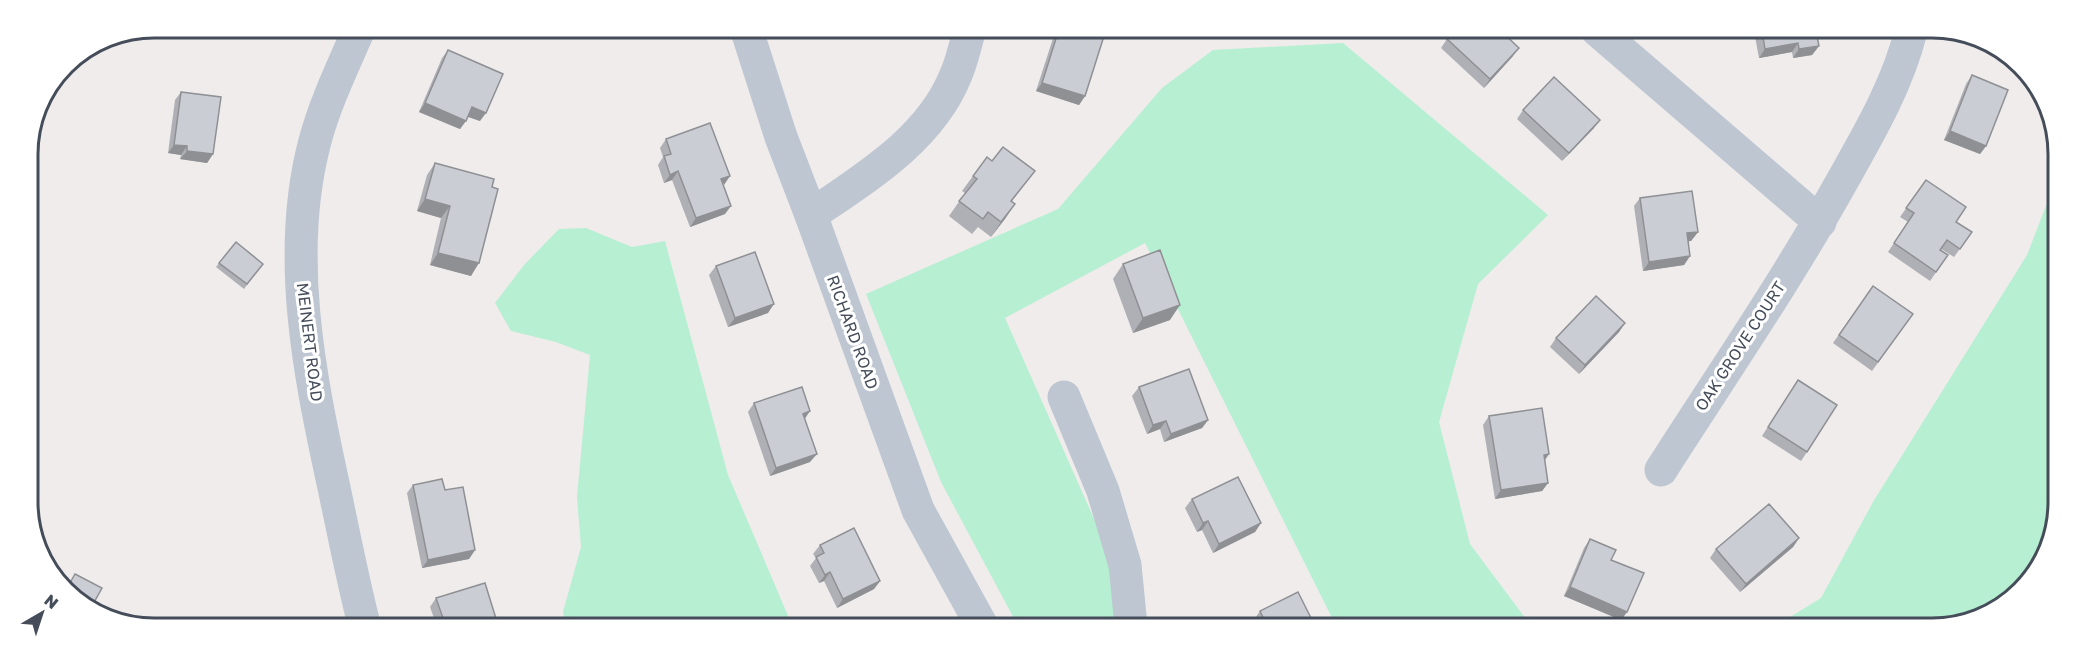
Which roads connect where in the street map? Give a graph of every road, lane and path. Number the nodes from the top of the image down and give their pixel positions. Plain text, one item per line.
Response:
1 (356, 38) edge
2 (749, 38) edge
3 (967, 38) edge
4 (1606, 38) edge
5 (1909, 38) edge
6 (812, 215) junction
7 (1820, 222) junction
8 (1064, 397) dead end
9 (1661, 470) dead end
10 (1130, 617) edge
11 (363, 618) edge
12 (977, 618) edge

1 - 11 street, MEINERT ROAD
2 - 6 street, RICHARD ROAD
3 - 6 street
4 - 7 street
5 - 7 street, OAK GROVE COURT
6 - 12 street, RICHARD ROAD
7 - 9 street, OAK GROVE COURT
8 - 10 street

